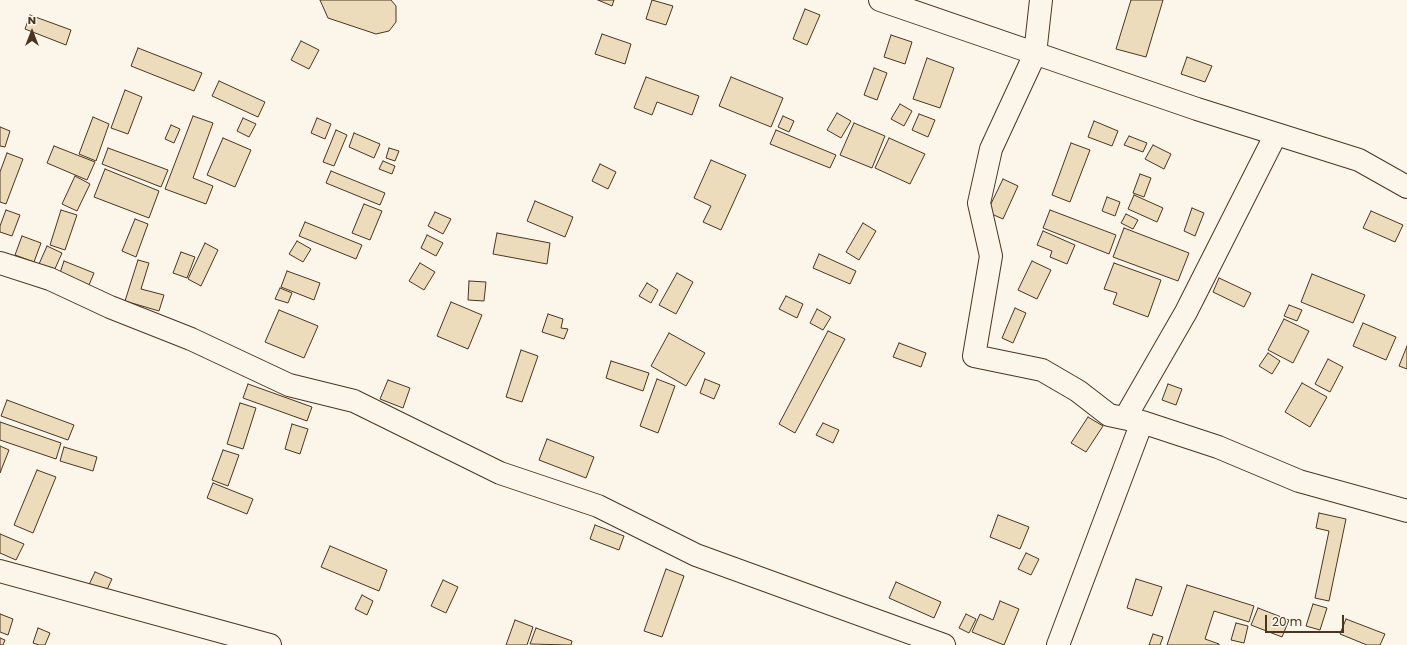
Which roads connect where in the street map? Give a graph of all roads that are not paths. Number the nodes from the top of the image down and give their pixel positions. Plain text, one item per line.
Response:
1 (1041, 0) edge
2 (888, 1) edge
3 (1035, 54) junction
4 (1276, 134) junction
5 (1407, 187) edge
6 (0, 263) edge
7 (1133, 420) junction
8 (1407, 511) edge
9 (0, 571) edge
10 (270, 645) edge
11 (944, 645) edge
12 (1058, 645) edge

1 - 3 street
2 - 3 street
3 - 4 street
3 - 7 street
4 - 5 street
4 - 7 street
6 - 11 street
7 - 8 street
7 - 12 street
9 - 10 street

